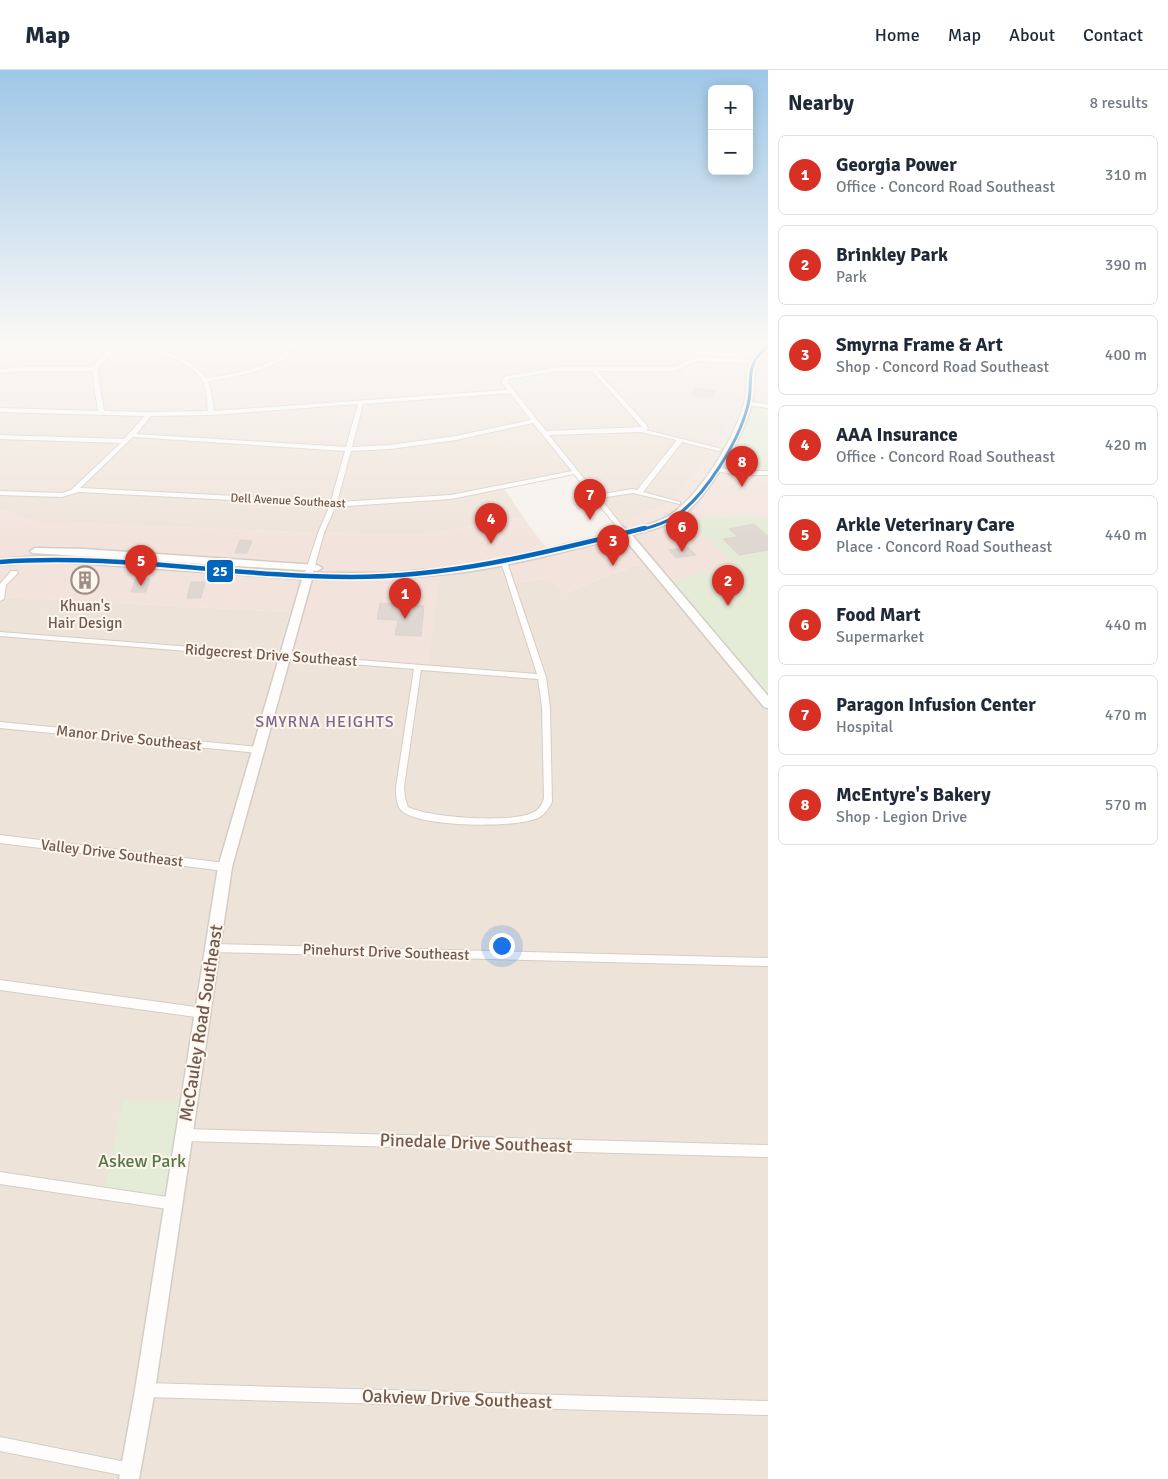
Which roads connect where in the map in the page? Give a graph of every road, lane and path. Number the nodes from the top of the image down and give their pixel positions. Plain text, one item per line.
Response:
1 (25, 411) edge
2 (242, 411) edge
3 (359, 411) edge
4 (526, 411) edge
5 (631, 411) edge
6 (738, 411) edge
7 (745, 411) edge
8 (101, 413) joint
9 (211, 413) joint
10 (149, 414) junction
11 (534, 422) junction
12 (641, 430) junction
13 (544, 433) junction
14 (132, 435) junction
15 (0, 438) edge
16 (680, 440) junction
17 (126, 441) junction
18 (348, 448) junction
19 (719, 450) junction
20 (714, 469) junction
21 (574, 472) junction
22 (768, 473) edge
23 (74, 490) junction
24 (639, 492) junction
25 (0, 494) edge
26 (595, 497) junction
27 (678, 503) junction
28 (333, 505) junction
29 (623, 530) junction
30 (0, 554) edge
31 (0, 562) edge
32 (504, 562) junction
33 (309, 572) junction
34 (14, 574) dead end
35 (0, 599) edge
36 (0, 634) edge
37 (286, 655) junction
38 (418, 667) junction
39 (542, 678) junction
40 (768, 704) edge
41 (0, 725) edge
42 (258, 750) junction
43 (0, 839) edge
44 (225, 866) junction
45 (213, 948) junction
46 (768, 962) edge
47 (0, 985) edge
48 (203, 1013) junction
49 (184, 1135) junction
50 (768, 1151) edge
51 (0, 1178) edge
52 (174, 1204) junction
53 (145, 1390) junction
54 (768, 1408) edge
55 (0, 1444) edge
56 (130, 1475) edge

1 - 8 street
2 - 9 street
3 - 18 street
4 - 11 street
5 - 12 street
6 - 19 main road
7 - 20 main road
8 - 10 street
9 - 10 street
10 - 14 street
11 - 13 street
11 - 18 street
12 - 13 street
12 - 16 street
13 - 21 street
14 - 17 street
14 - 18 street
15 - 17 street
16 - 19 street
16 - 24 street
17 - 23 street
18 - 28 street
19 - 27 main road
20 - 22 street
20 - 29 main road
21 - 26 street
21 - 28 street, Dell Avenue Southeast
23 - 25 street, Dell Avenue Southeast
23 - 28 street, Dell Avenue Southeast
24 - 26 street
24 - 27 street
26 - 29 street
27 - 29 main road
28 - 33 street
29 - 32 main road
29 - 33 main road
29 - 40 main road
30 - 33 main road
31 - 33 main road
32 - 33 main road
32 - 39 street
33 - 37 main road, McCauley Road Southeast
34 - 35 street
36 - 37 street, Ridgecrest Drive Southeast
37 - 38 street, Ridgecrest Drive Southeast
37 - 42 main road, McCauley Road Southeast
38 - 39 street, Ridgecrest Drive Southeast
38 - 39 street
41 - 42 street, Manor Drive Southeast
42 - 44 main road, McCauley Road Southeast
43 - 44 street, Valley Drive Southeast
44 - 45 main road, McCauley Road Southeast
45 - 46 street, Pinehurst Drive Southeast
45 - 48 main road, McCauley Road Southeast
47 - 48 street
48 - 49 main road, McCauley Road Southeast
49 - 50 street, Pinedale Drive Southeast
49 - 52 main road, McCauley Road Southeast
51 - 52 street
52 - 53 main road, McCauley Road Southeast
53 - 54 street, Oakview Drive Southeast
53 - 56 main road, McCauley Road Southeast
55 - 56 street

